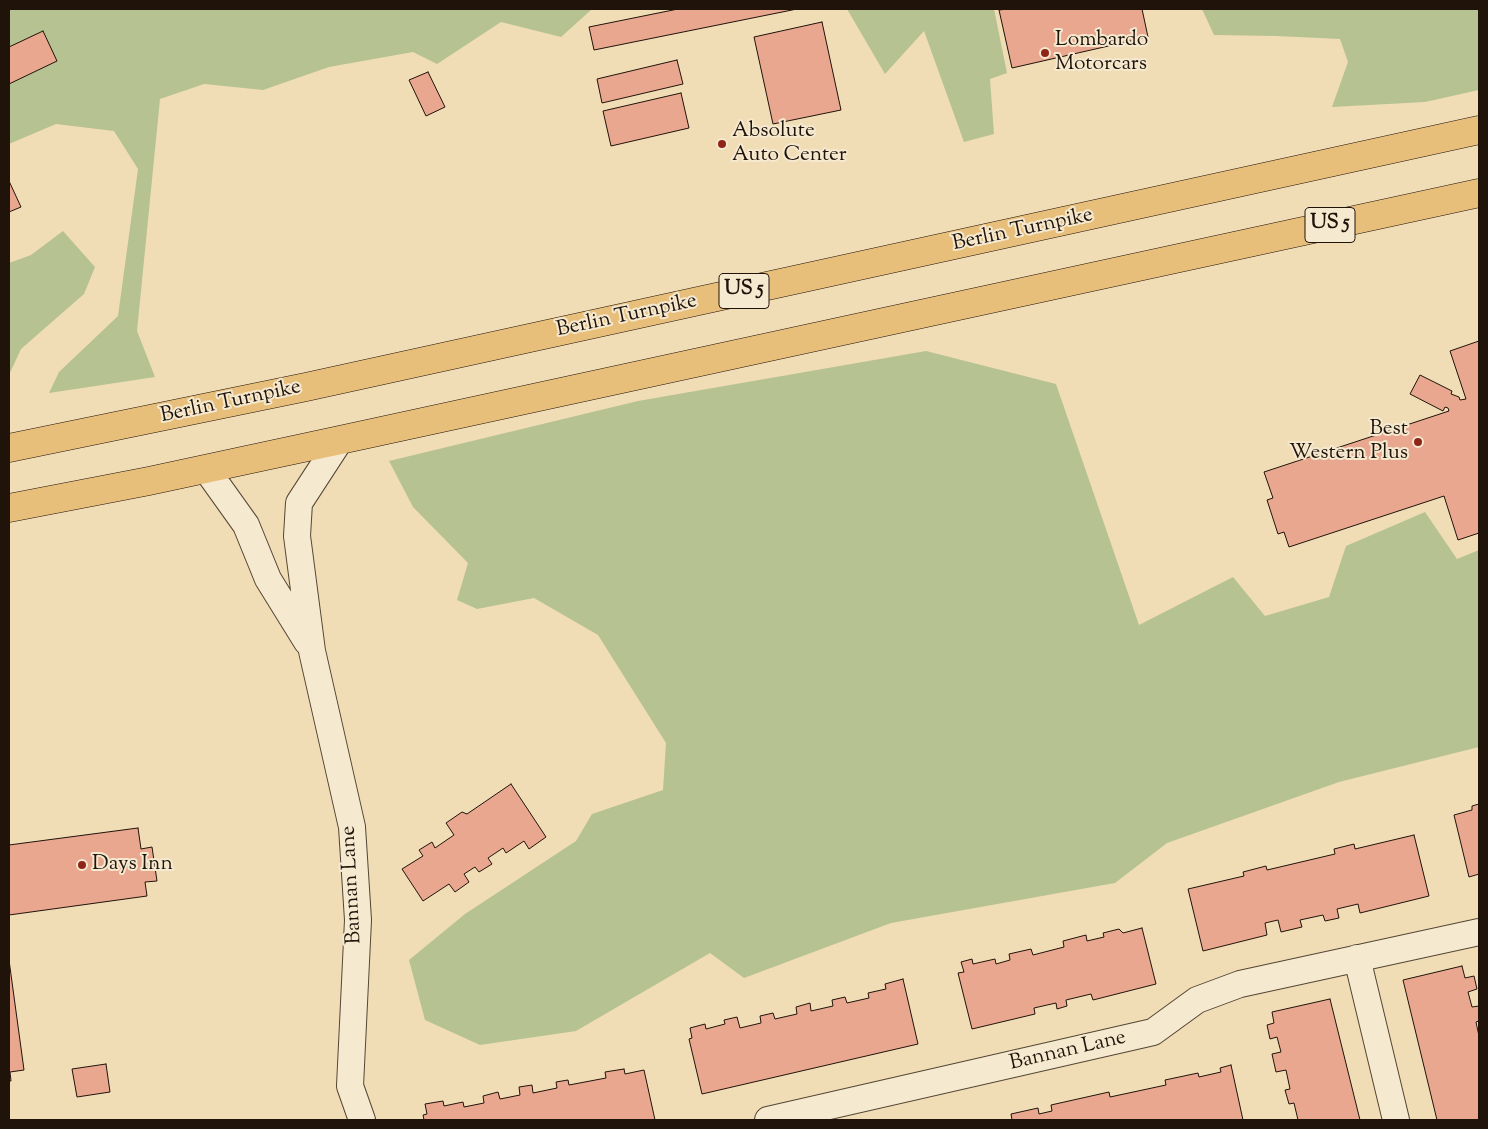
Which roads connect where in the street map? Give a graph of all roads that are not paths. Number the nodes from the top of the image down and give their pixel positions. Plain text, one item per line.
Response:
1 (1479, 130) edge
2 (1479, 192) edge
3 (340, 440) junction
4 (9, 448) edge
5 (206, 469) junction
6 (9, 508) edge
7 (312, 651) junction
8 (1479, 932) edge
9 (1357, 958) junction
10 (362, 1120) edge
11 (768, 1120) edge
12 (1396, 1120) edge

1 - 4 highway, Berlin Turnpike / US 5
2 - 3 highway, US 5
3 - 5 highway, US 5
3 - 7 street, Bannan Lane
5 - 6 highway, US 5
5 - 7 street, Bannan Lane
7 - 10 street, Bannan Lane
8 - 9 street, Bannan Lane
9 - 11 street, Bannan Lane
9 - 12 street

